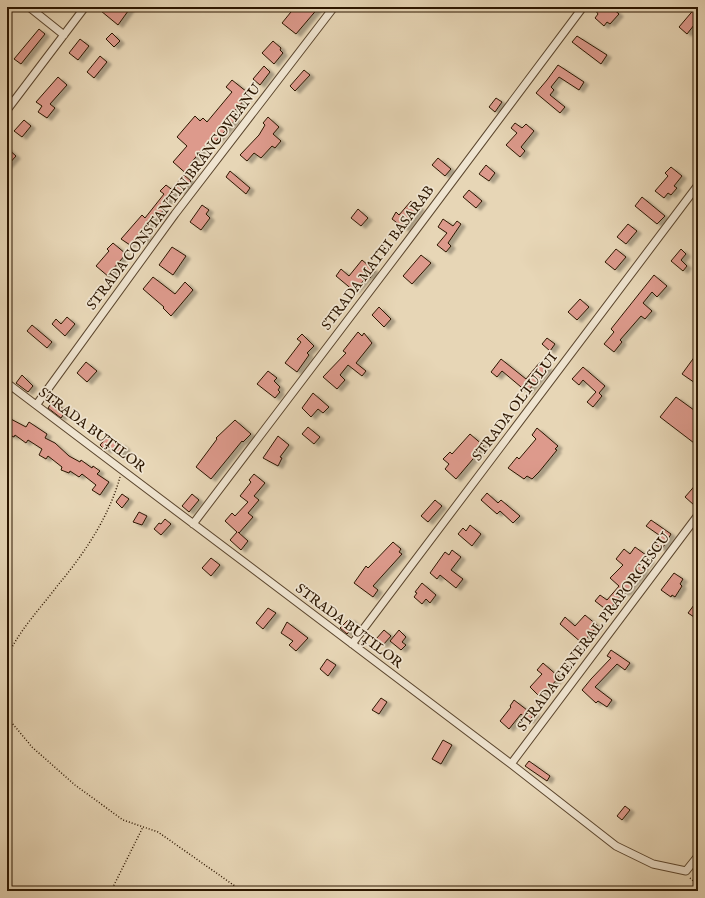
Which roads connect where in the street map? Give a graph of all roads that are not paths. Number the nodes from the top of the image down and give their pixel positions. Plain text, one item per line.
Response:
1 (29, 7) edge
2 (85, 7) edge
3 (334, 7) edge
4 (583, 7) edge
5 (64, 35) junction
6 (7, 110) edge
7 (698, 185) edge
8 (7, 383) edge
9 (37, 404) junction
10 (698, 515) edge
11 (193, 524) junction
12 (352, 644) junction
13 (511, 764) junction
14 (698, 856) edge

1 - 5 street
2 - 5 street
3 - 9 street, STRADA CONSTANTIN BRÂNCOVEANU
4 - 11 street, STRADA MATEI BASARAB
5 - 6 street
7 - 12 street, STRADA OLTULUI
8 - 9 street, STRADA BUȚILOR
9 - 11 street, STRADA BUȚILOR
10 - 13 street, STRADA GENERAL PRAPORGESCU
11 - 12 street, STRADA BUȚILOR
12 - 13 street, STRADA BUȚILOR
13 - 14 street, STRADA BUȚILOR

